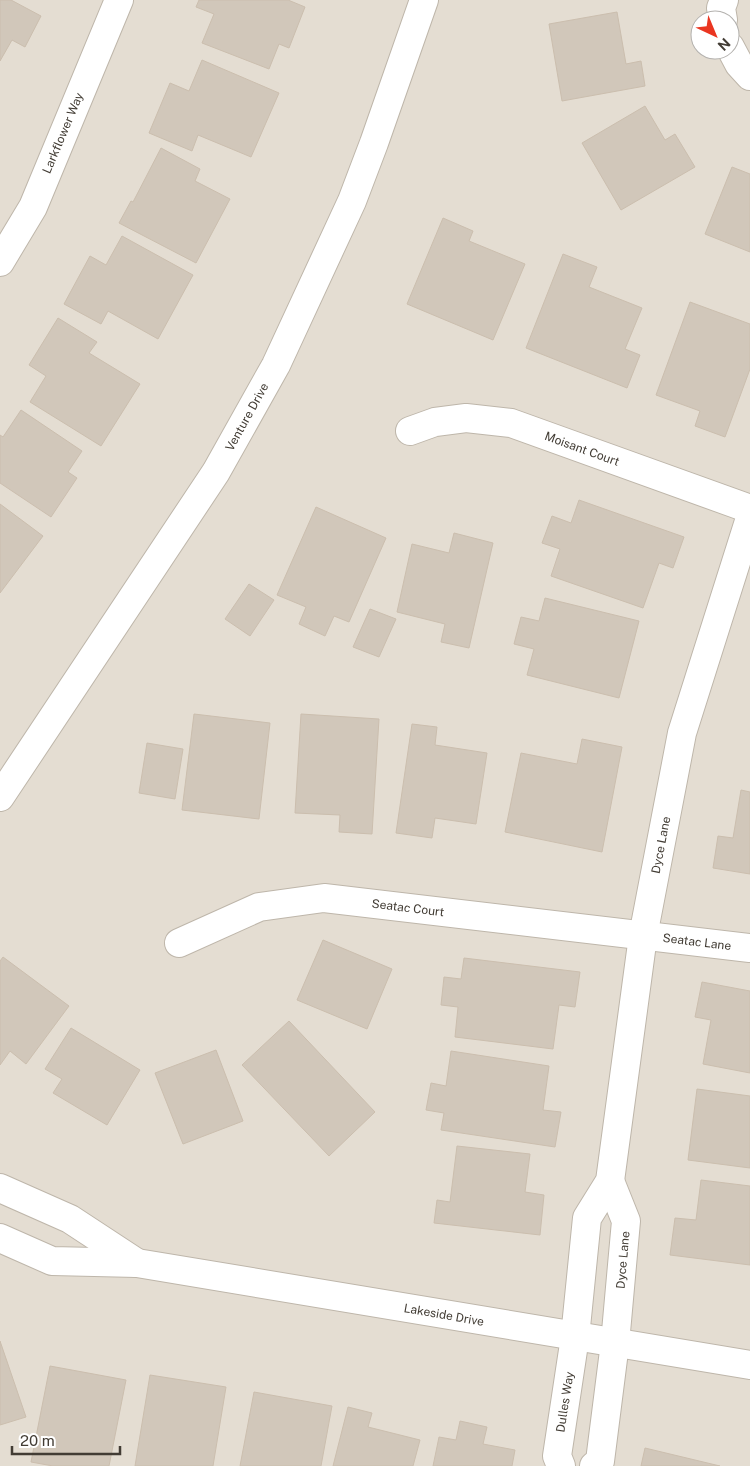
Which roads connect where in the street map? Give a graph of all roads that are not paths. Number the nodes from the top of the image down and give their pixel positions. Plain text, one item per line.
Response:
1 (119, 0) edge
2 (424, 0) edge
3 (736, 60) edge
4 (750, 76) edge
5 (0, 262) edge
6 (410, 431) dead end
7 (750, 509) edge
8 (750, 518) edge
9 (0, 798) edge
10 (643, 936) junction
11 (179, 943) dead end
12 (750, 948) edge
13 (610, 1181) junction
14 (0, 1188) edge
15 (0, 1238) edge
16 (138, 1263) junction
17 (575, 1337) junction
18 (615, 1343) junction
19 (750, 1365) edge
20 (560, 1466) edge
21 (594, 1466) edge

1 - 5 street, Larkflower Way
2 - 9 street, Venture Drive
3 - 4 street
6 - 7 street, Moisant Court
8 - 10 street, Dyce Lane
10 - 11 street, Seatac Court
10 - 12 street, Seatac Lane
10 - 13 street, Dyce Lane
13 - 17 street, Dyce Lane
13 - 18 street, Dyce Lane
14 - 16 street, Lakeside Drive
15 - 16 street, Lakeside Drive
16 - 17 street, Lakeside Drive
17 - 18 street, Lakeside Drive
17 - 20 street, Dulles Way
18 - 19 street, Lakeside Drive
18 - 21 street

